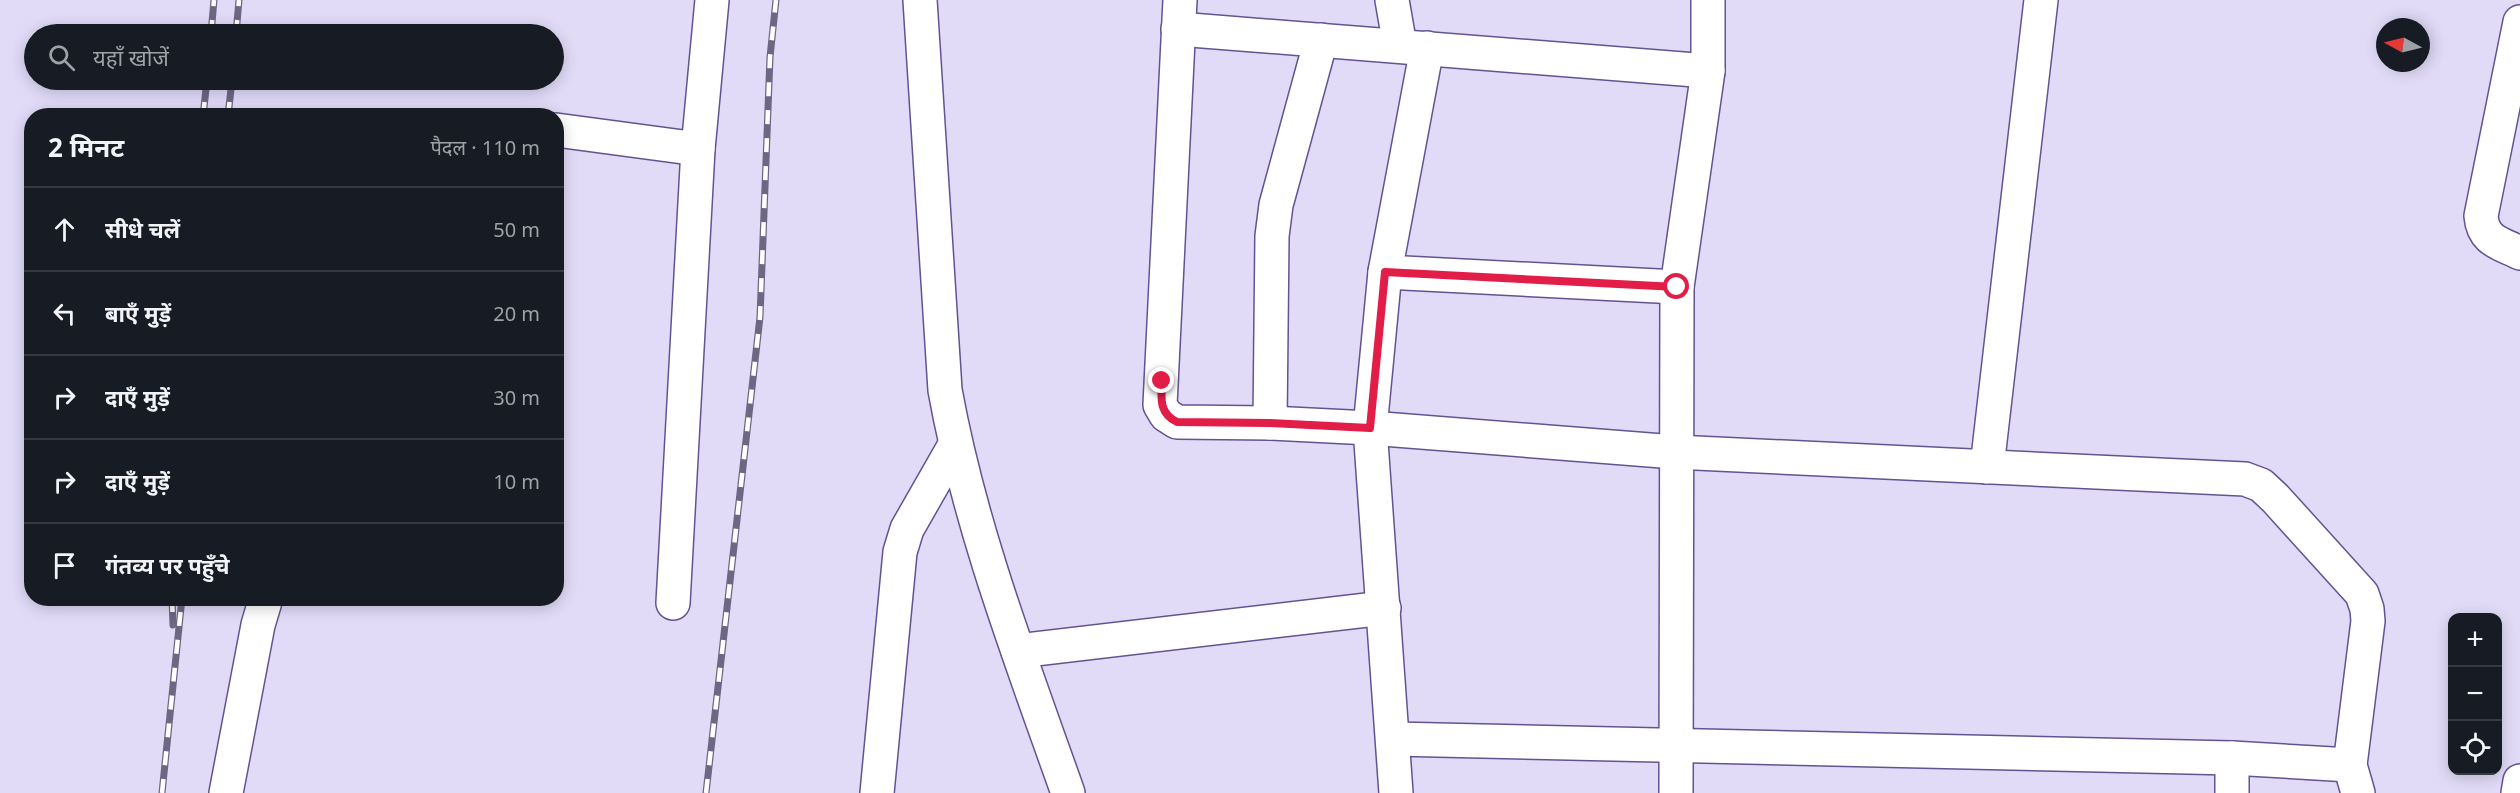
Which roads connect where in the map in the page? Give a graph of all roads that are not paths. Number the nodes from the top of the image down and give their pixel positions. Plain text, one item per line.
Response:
1 (712, 0) edge
2 (920, 0) edge
3 (1392, 0) edge
4 (1708, 0) edge
5 (2041, 0) edge
6 (1179, 14) edge
7 (2520, 22) edge
8 (1321, 40) junction
9 (1414, 47) junction
10 (1708, 71) junction
11 (564, 131) edge
12 (698, 149) junction
13 (2520, 253) edge
14 (1385, 272) junction
15 (1677, 287) junction
16 (1270, 423) junction
17 (1370, 428) junction
18 (955, 445) junction
19 (1675, 452) junction
20 (1987, 467) junction
21 (673, 603) dead end
22 (264, 606) edge
23 (1384, 608) junction
24 (1018, 651) junction
25 (1394, 739) junction
26 (1676, 744) junction
27 (2232, 758) junction
28 (2354, 779) edge
29 (2520, 781) edge
30 (226, 793) edge
31 (877, 793) edge
32 (1068, 793) edge
33 (1396, 793) edge
34 (1676, 793) edge
35 (2232, 793) edge
36 (2518, 793) edge

1 - 12 street
2 - 18 street
3 - 9 street
4 - 10 street
5 - 20 street
6 - 8 street
6 - 16 street
7 - 13 street
8 - 9 street
8 - 16 street
9 - 10 street
9 - 14 street
10 - 15 street
11 - 12 street
12 - 21 street
14 - 15 street
14 - 17 street
15 - 19 street
16 - 17 street
17 - 19 street
17 - 23 street
18 - 24 street
18 - 31 street
19 - 20 street
19 - 26 street
20 - 28 street
22 - 30 street
23 - 24 street
23 - 25 street
24 - 32 street
25 - 26 street
25 - 33 street
26 - 27 street
26 - 34 street
27 - 28 street
27 - 35 street
29 - 36 street

